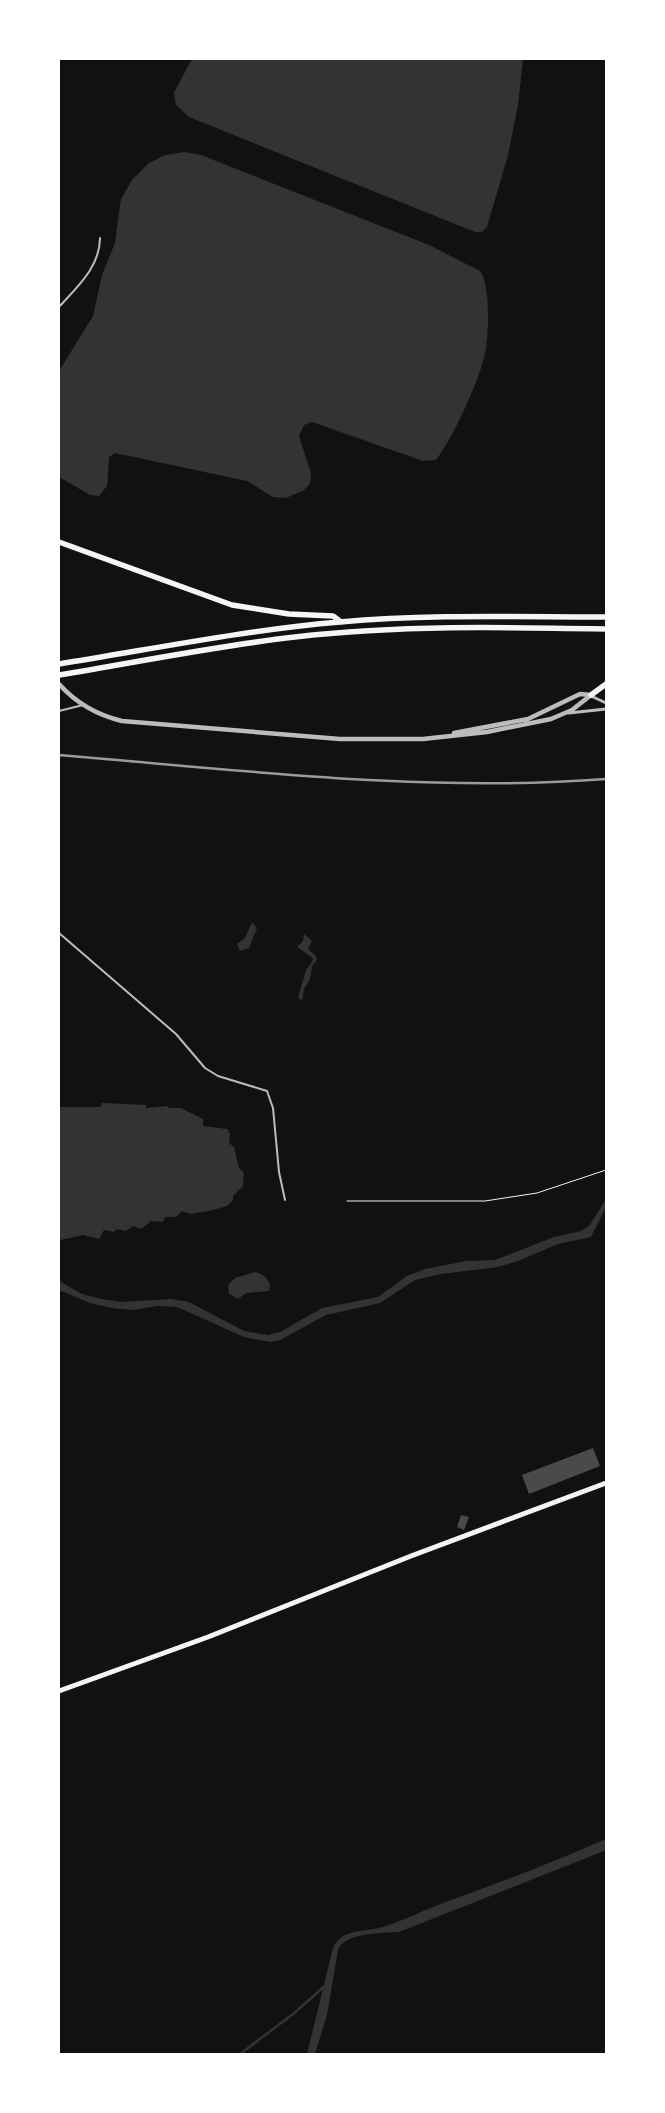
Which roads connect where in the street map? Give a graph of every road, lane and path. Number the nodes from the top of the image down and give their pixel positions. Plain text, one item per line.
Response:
1 (100, 238) dead end
2 (59, 307) edge
3 (59, 542) edge
4 (606, 618) edge
5 (341, 622) junction
6 (606, 628) edge
7 (59, 664) edge
8 (59, 675) edge
9 (59, 684) edge
10 (606, 684) edge
11 (591, 696) junction
12 (606, 703) edge
13 (83, 705) junction
14 (606, 709) edge
15 (59, 712) edge
16 (566, 714) junction
17 (431, 738) junction
18 (59, 933) edge
19 (606, 1170) edge
20 (285, 1200) dead end
21 (347, 1201) dead end
22 (606, 1483) edge
23 (59, 1691) edge

1 - 2 lane
3 - 5 highway
4 - 5 highway
5 - 7 highway
6 - 8 highway
9 - 13 street
10 - 11 highway
11 - 12 street
11 - 16 street
11 - 17 street
13 - 15 lane
13 - 17 street
14 - 16 street
16 - 17 street
18 - 20 lane
19 - 21 path
22 - 23 main road

